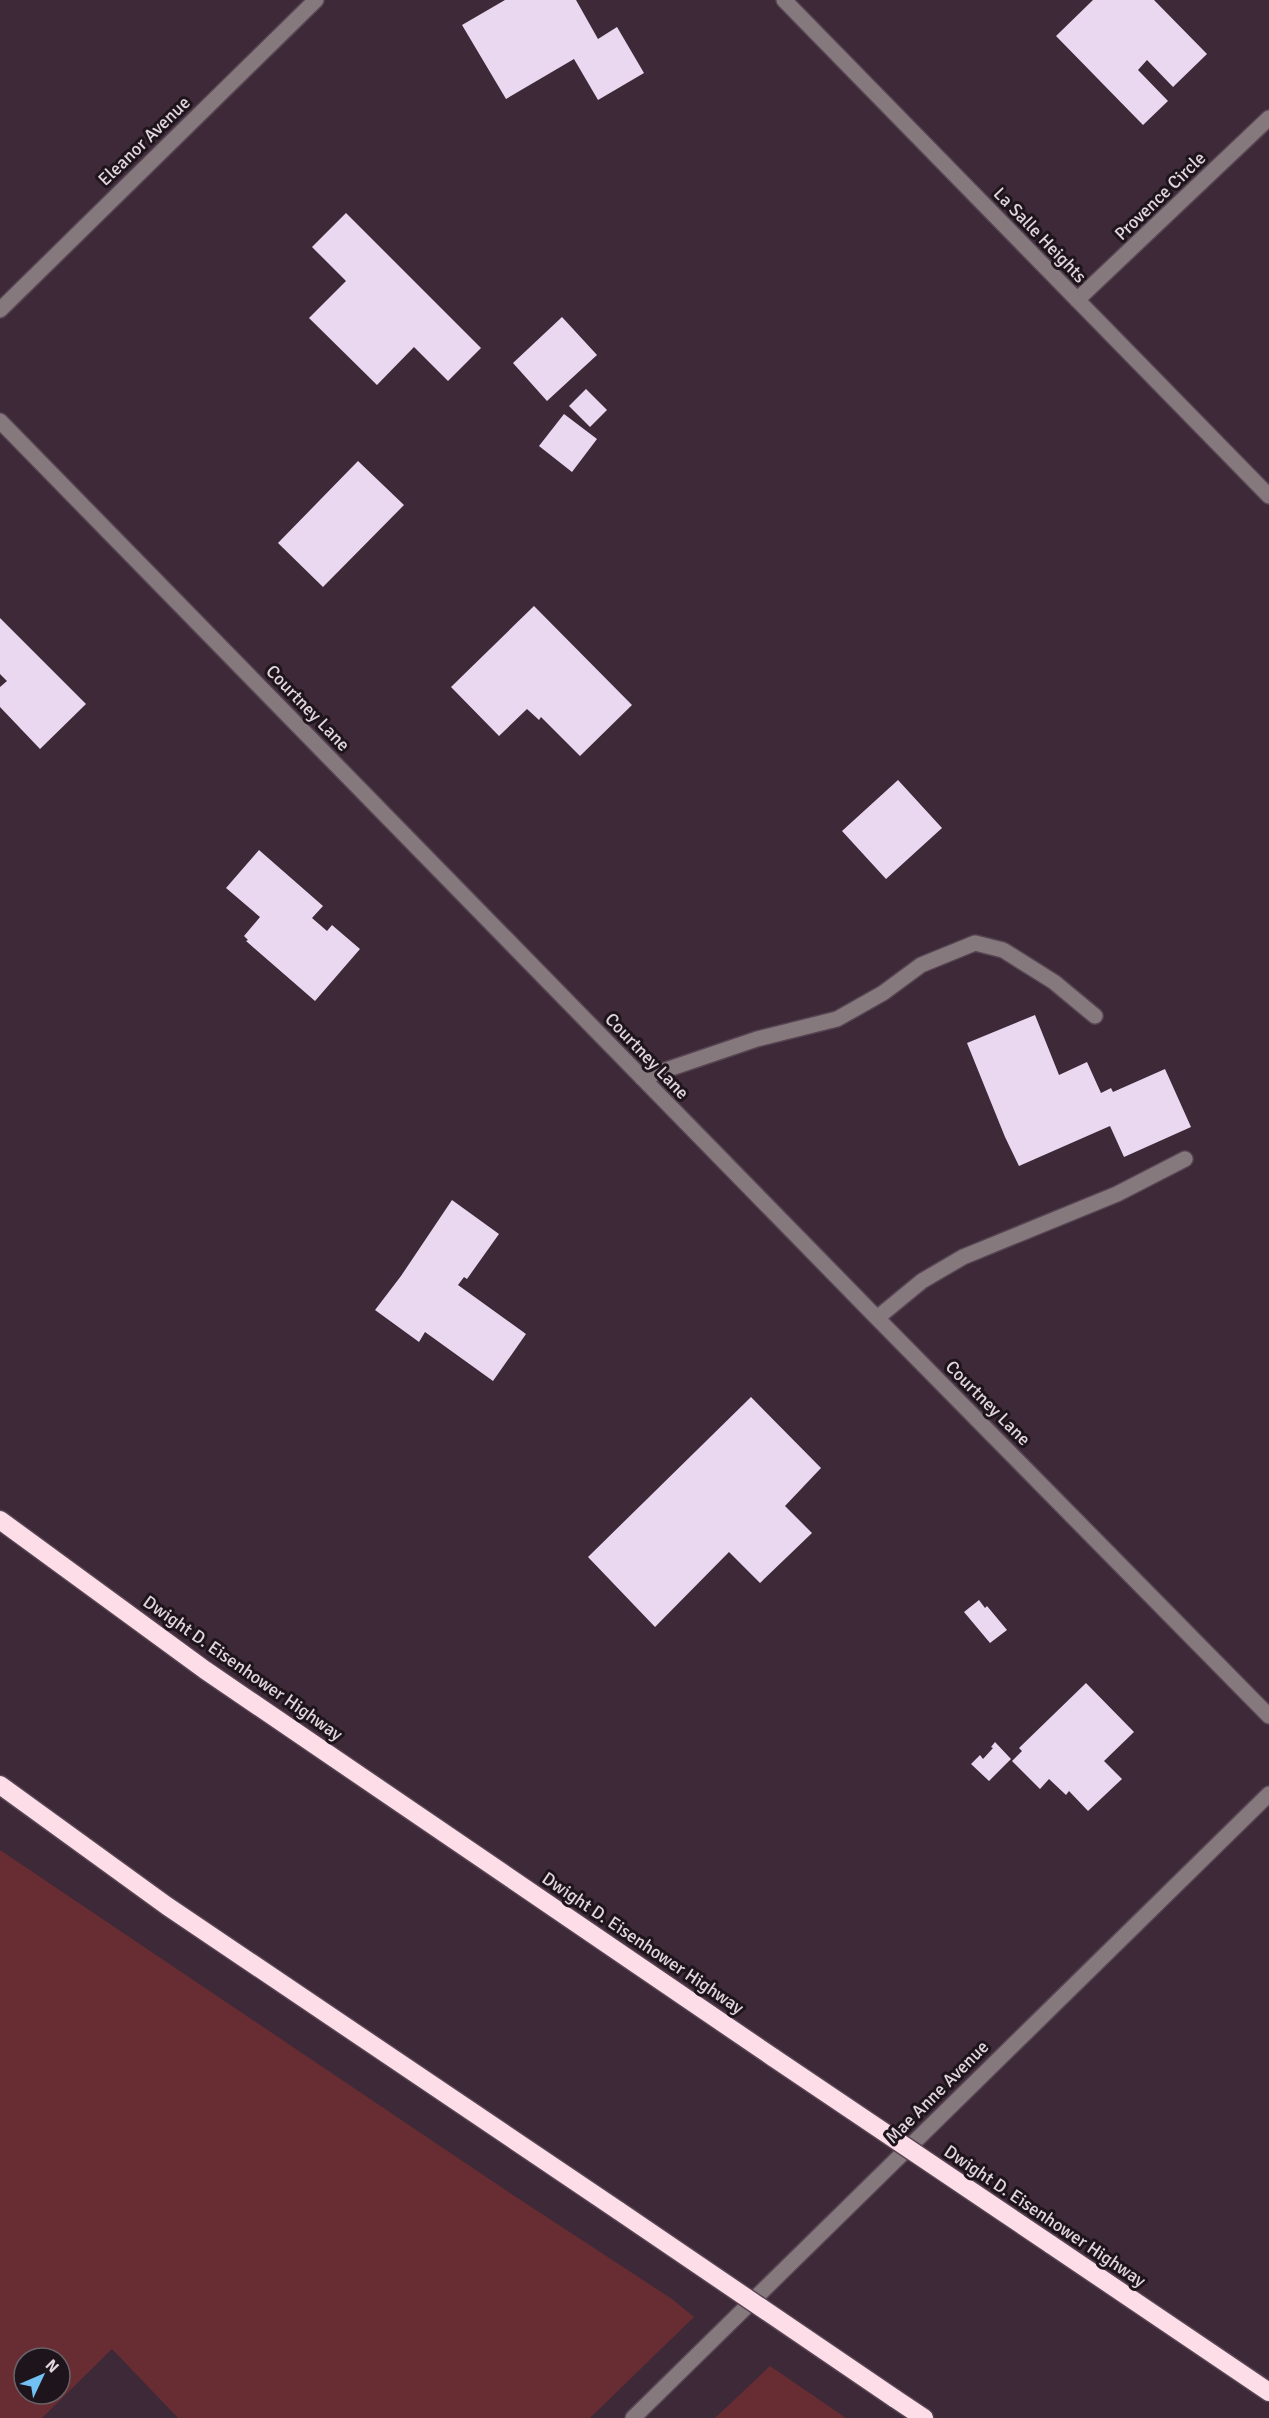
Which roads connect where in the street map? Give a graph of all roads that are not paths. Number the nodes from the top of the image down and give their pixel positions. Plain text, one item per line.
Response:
1 (316, 0) edge
2 (784, 0) edge
3 (1269, 118) edge
4 (1077, 300) junction
5 (0, 310) edge
6 (0, 421) edge
7 (1269, 496) edge
8 (1095, 1016) dead end
9 (642, 1078) junction
10 (1185, 1159) dead end
11 (877, 1318) junction
12 (0, 1520) edge
13 (1269, 1716) edge
14 (0, 1785) edge
15 (1269, 1794) edge
16 (1269, 2392) edge
17 (633, 2418) edge
18 (924, 2418) edge

1 - 5 street, Eleanor Avenue
2 - 4 street, La Salle Heights
3 - 4 street, Provence Circle
4 - 7 street, La Salle Heights
6 - 9 street, Courtney Lane
8 - 9 street
9 - 11 street, Courtney Lane
10 - 11 street
11 - 13 street, Courtney Lane
12 - 16 highway, Dwight D. Eisenhower Highway, bridge
14 - 18 highway, bridge
15 - 17 street, Mae Anne Avenue

